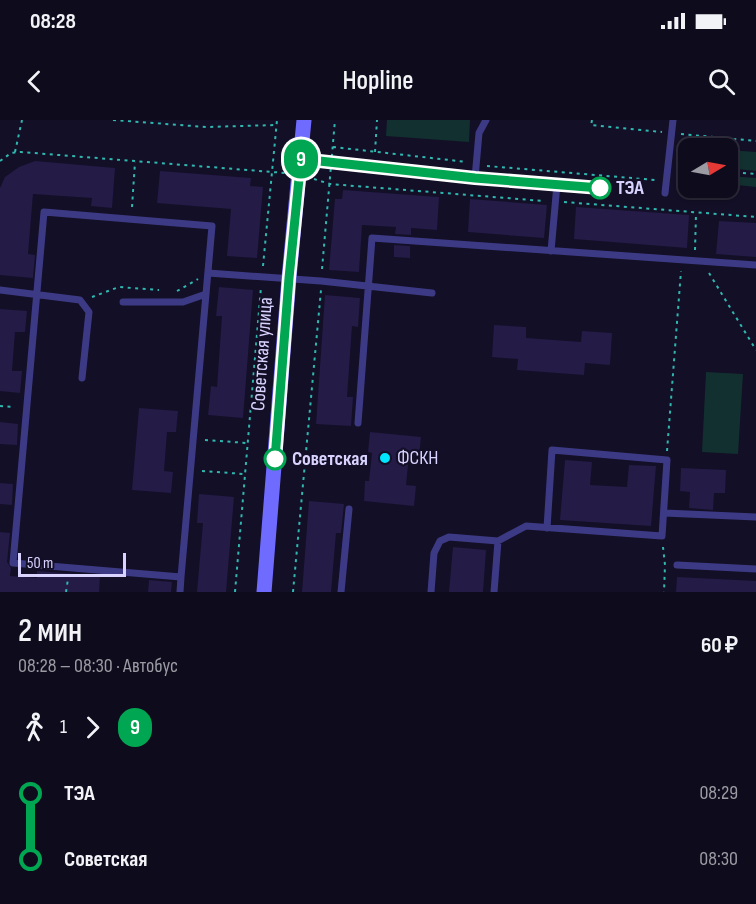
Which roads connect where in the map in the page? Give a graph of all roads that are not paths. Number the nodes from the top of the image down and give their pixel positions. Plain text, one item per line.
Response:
1 (304, 120) edge
2 (486, 120) edge
3 (673, 120) edge
4 (475, 178) dead end
5 (557, 184) dead end
6 (665, 193) dead end
7 (551, 250) junction
8 (756, 265) edge
9 (208, 273) junction
10 (289, 278) junction
11 (369, 286) junction
12 (0, 290) edge
13 (37, 293) junction
14 (432, 293) dead end
15 (206, 294) junction
16 (123, 302) dead end
17 (82, 378) dead end
18 (358, 423) dead end
19 (349, 509) dead end
20 (664, 513) junction
21 (756, 517) edge
22 (547, 528) junction
23 (498, 541) junction
24 (677, 565) dead end
25 (756, 569) edge
26 (181, 577) junction
27 (180, 592) edge
28 (264, 592) edge
29 (341, 592) edge
30 (430, 592) edge
31 (494, 592) edge

1 - 10 main road, Советская улица
2 - 4 lane
3 - 6 lane
5 - 7 lane
7 - 8 lane
7 - 11 lane
9 - 10 lane
9 - 13 lane
9 - 15 lane
10 - 11 lane
10 - 28 main road, Советская улица
11 - 14 lane
11 - 18 lane
12 - 13 lane
13 - 17 lane
13 - 26 lane
15 - 16 lane
15 - 26 lane
19 - 29 lane
20 - 21 lane
20 - 22 lane
20 - 22 lane
22 - 23 lane
23 - 30 lane
23 - 31 lane
24 - 25 lane
26 - 27 lane

